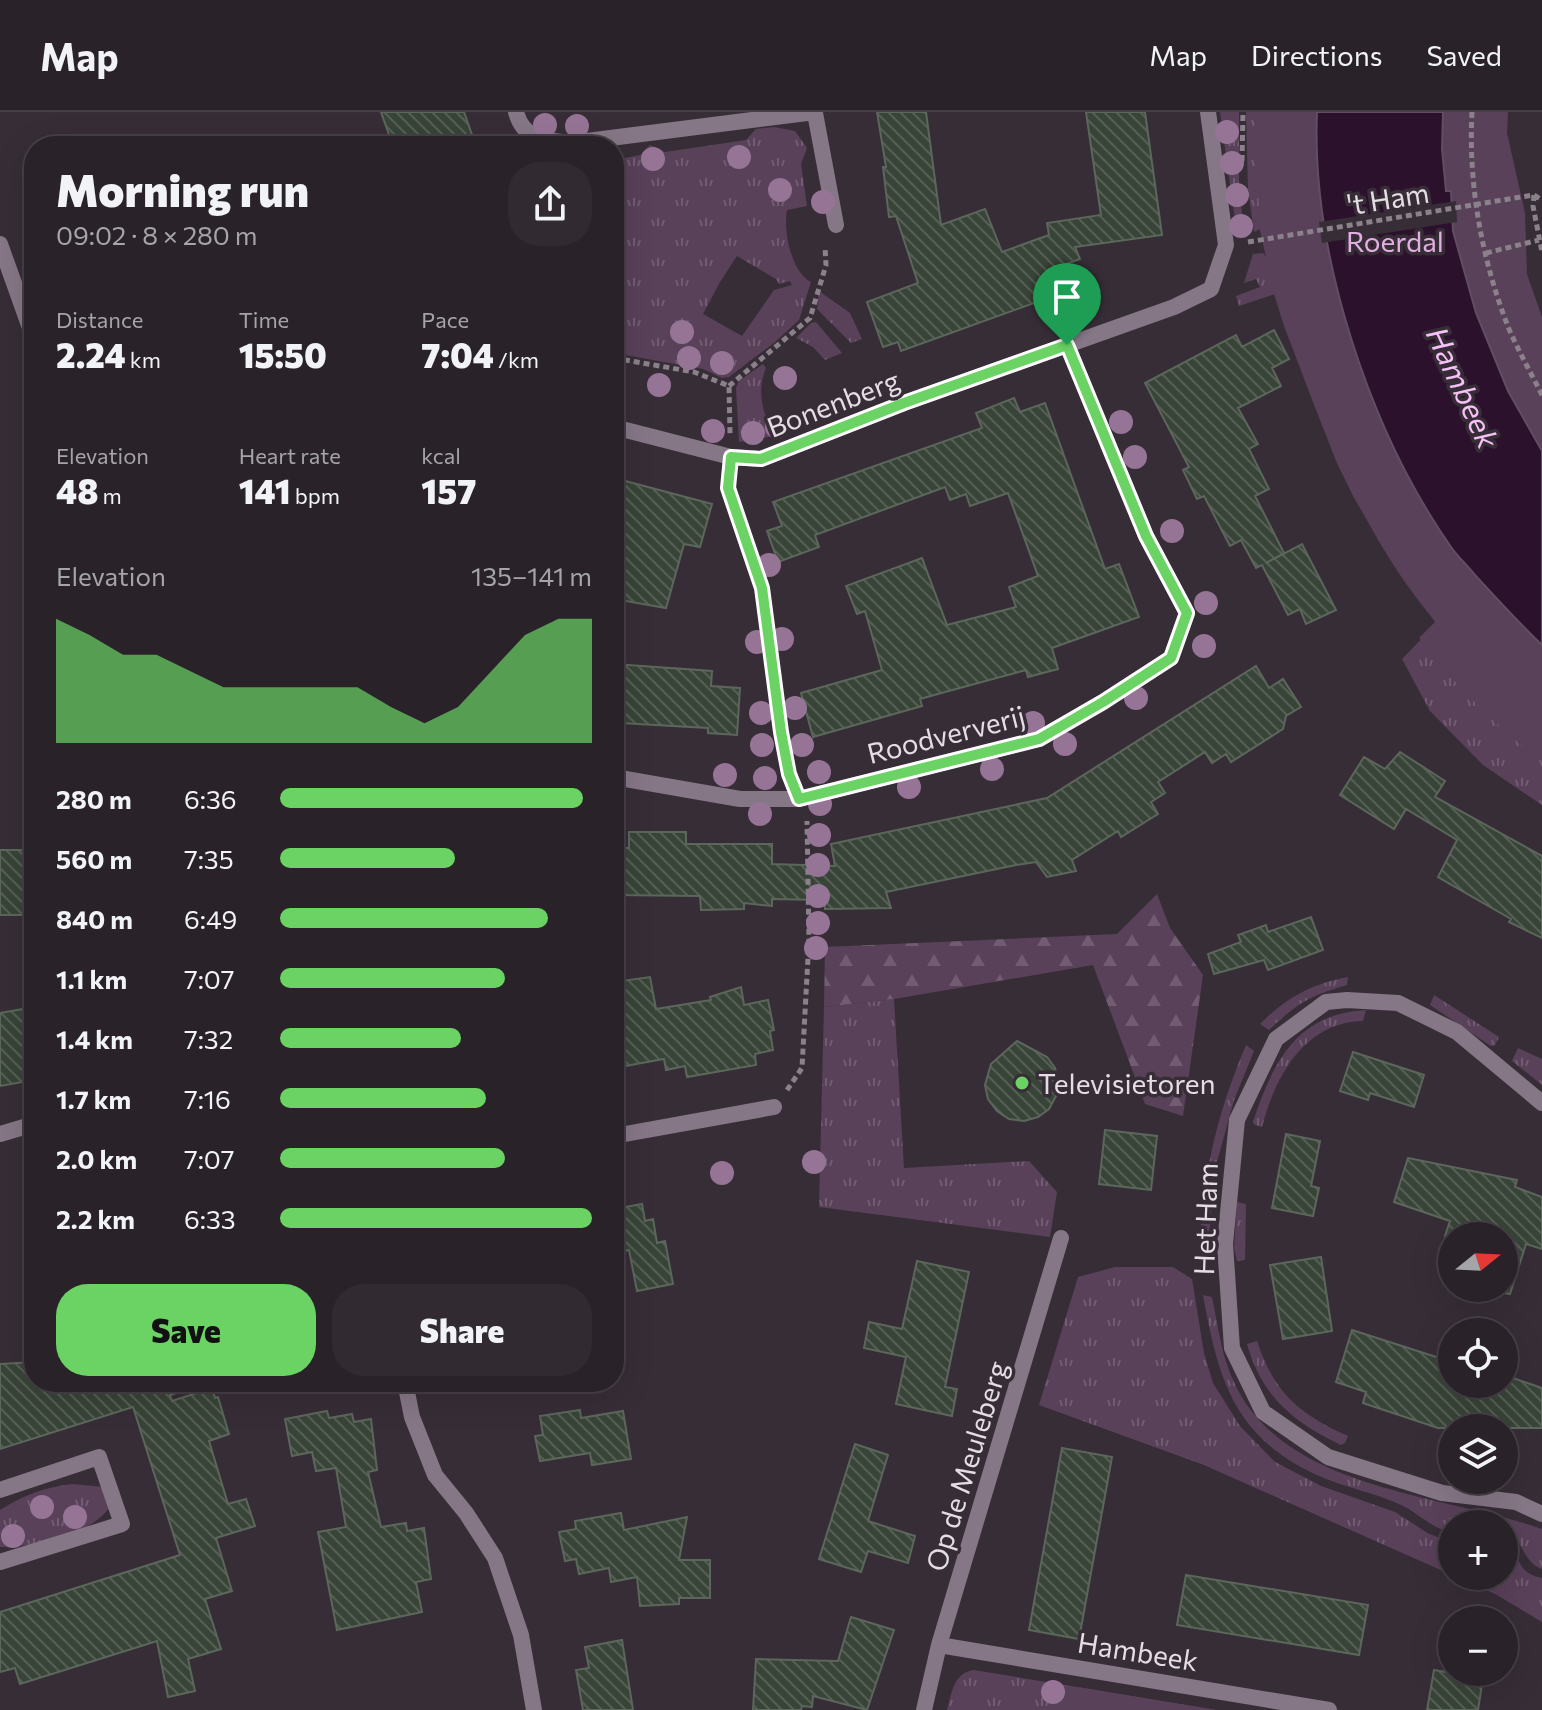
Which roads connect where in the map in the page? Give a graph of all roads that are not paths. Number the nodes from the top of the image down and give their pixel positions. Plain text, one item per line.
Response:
1 (516, 112) edge
2 (815, 112) edge
3 (1208, 112) edge
4 (533, 136) edge
5 (624, 136) edge
6 (836, 225) road end
7 (0, 244) edge
8 (24, 311) edge
9 (1067, 345) junction
10 (624, 430) edge
11 (624, 779) edge
12 (1542, 1103) edge
13 (774, 1107) road end
14 (24, 1127) edge
15 (0, 1134) edge
16 (624, 1134) edge
17 (1061, 1238) dead end
18 (407, 1392) edge
19 (0, 1490) edge
20 (1542, 1514) edge
21 (0, 1562) edge
22 (939, 1645) junction
23 (534, 1710) edge
24 (924, 1710) edge
25 (1329, 1710) edge

1 - 4 street
2 - 5 street
2 - 6 street
3 - 9 street, Bonenberg
7 - 8 street
9 - 10 street, Bonenberg
9 - 11 street, Roodververij
12 - 20 street, Het Ham
13 - 16 street
14 - 15 street
17 - 22 street, Op de Meuleberg
18 - 23 street
19 - 21 street
22 - 24 street, Op de Meuleberg
22 - 25 street, Hambeek

